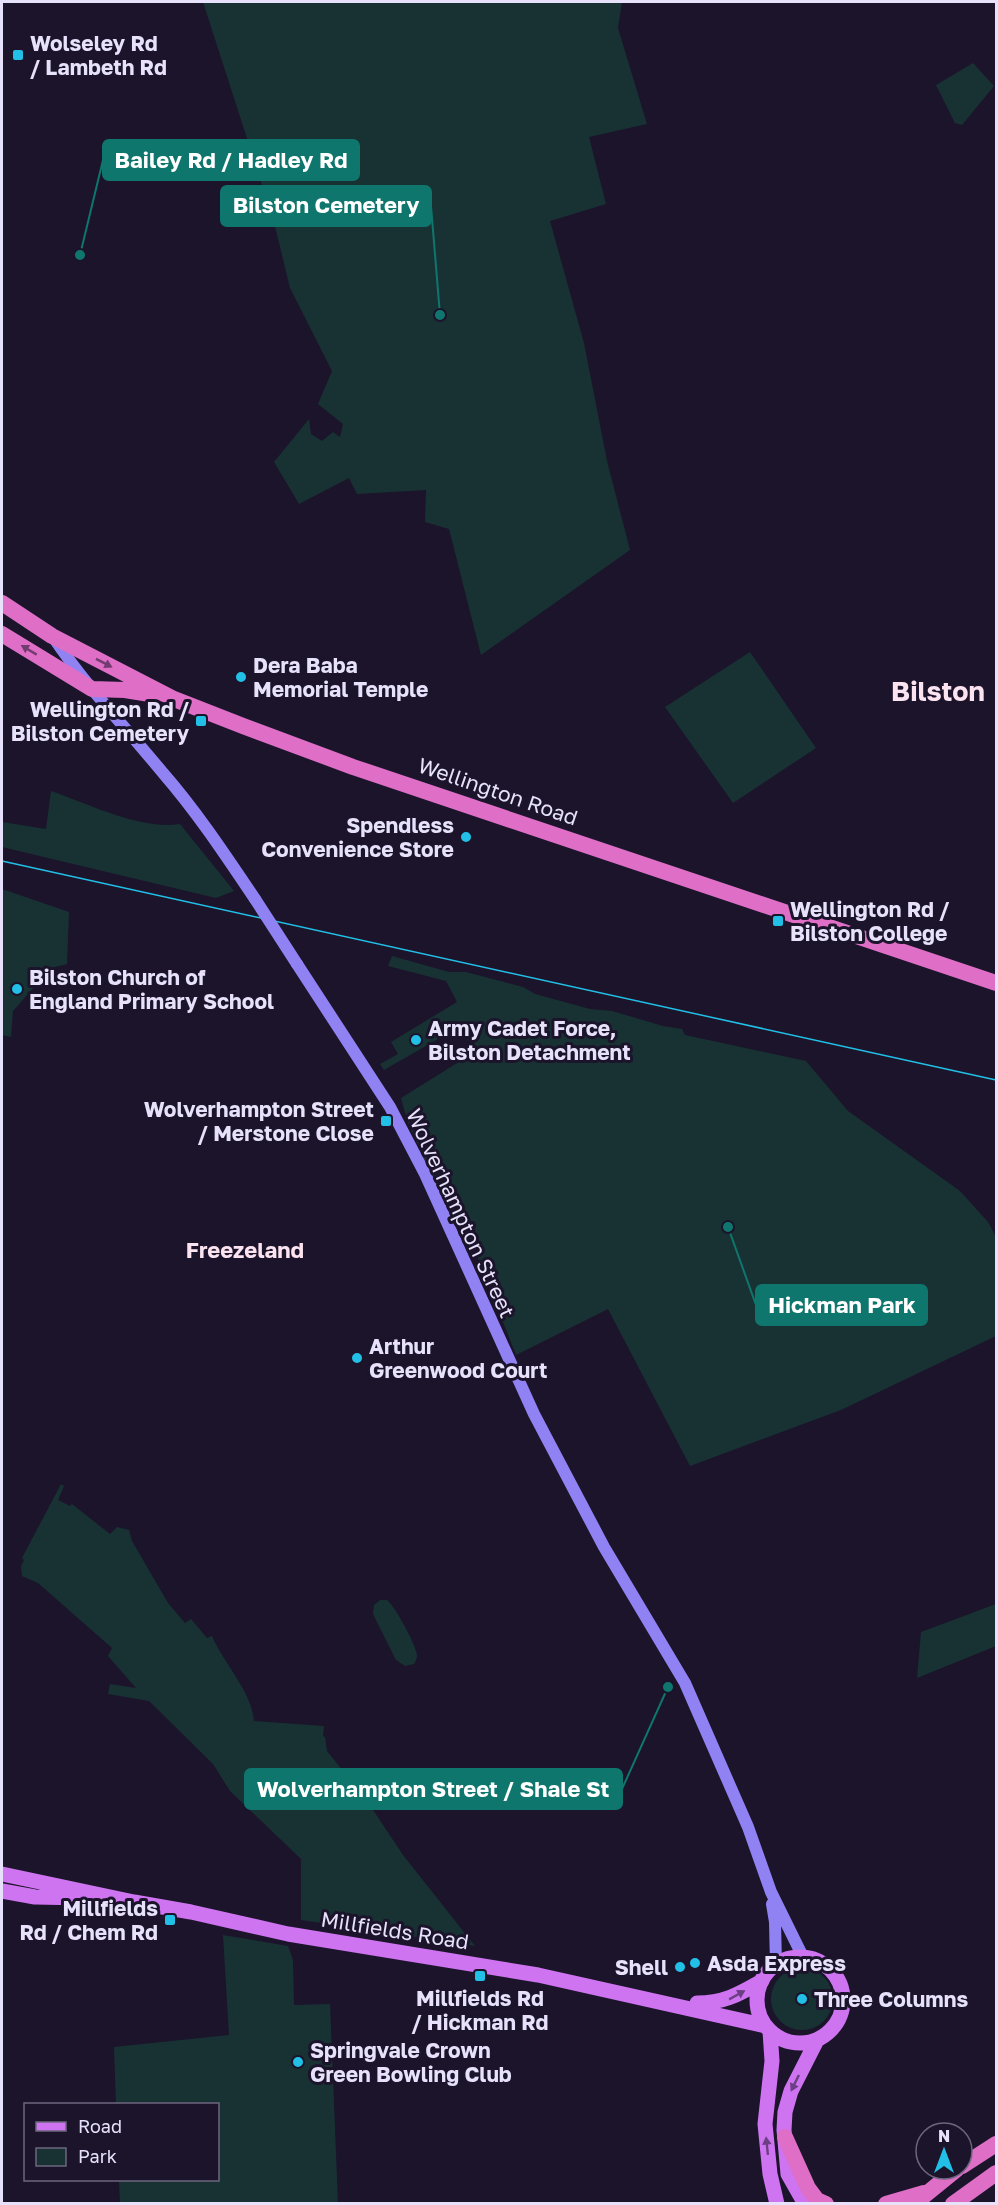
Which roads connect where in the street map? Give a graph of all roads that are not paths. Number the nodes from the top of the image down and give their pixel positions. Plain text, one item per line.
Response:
1 (2, 603) edge
2 (2, 634) edge
3 (52, 636) junction
4 (92, 689) junction
5 (174, 699) junction
6 (996, 983) edge
7 (2, 1874) edge
8 (2, 1891) edge
9 (771, 1893) junction
10 (117, 1898) junction
11 (803, 1958) junction
12 (776, 1965) junction
13 (762, 1981) junction
14 (667, 2003) junction
15 (768, 2028) junction
16 (817, 2040) junction
17 (785, 2137) junction
18 (996, 2144) edge
19 (974, 2158) edge
20 (996, 2173) edge
21 (941, 2181) edge
22 (927, 2192) junction
23 (777, 2204) edge
24 (805, 2204) edge
25 (826, 2204) edge
26 (886, 2204) edge
27 (914, 2204) edge
28 (953, 2204) edge

1 - 3 highway, Wellington Road
4 -> 2 highway
3 - 4 main road, Wolverhampton Street
3 -> 5 highway, Wellington Road
4 - 5 highway
4 - 9 main road, Wolverhampton Street, bridge
5 - 6 highway, Wellington Road
7 - 10 main road, Millfields Road
8 - 10 main road, Millfields Road
9 - 11 main road
9 - 12 main road
10 - 14 main road, Millfields Road
11 - 12 main road
11 - 16 main road
12 - 13 main road
14 -> 13 main road, Millfields Road
13 - 15 main road
14 - 15 main road, Millfields Road
15 - 16 main road
23 -> 15 main road
16 -> 17 main road
17 - 24 main road
17 - 25 highway
18 - 19 highway
20 - 28 highway
21 - 22 highway
22 - 26 highway
22 - 27 highway

